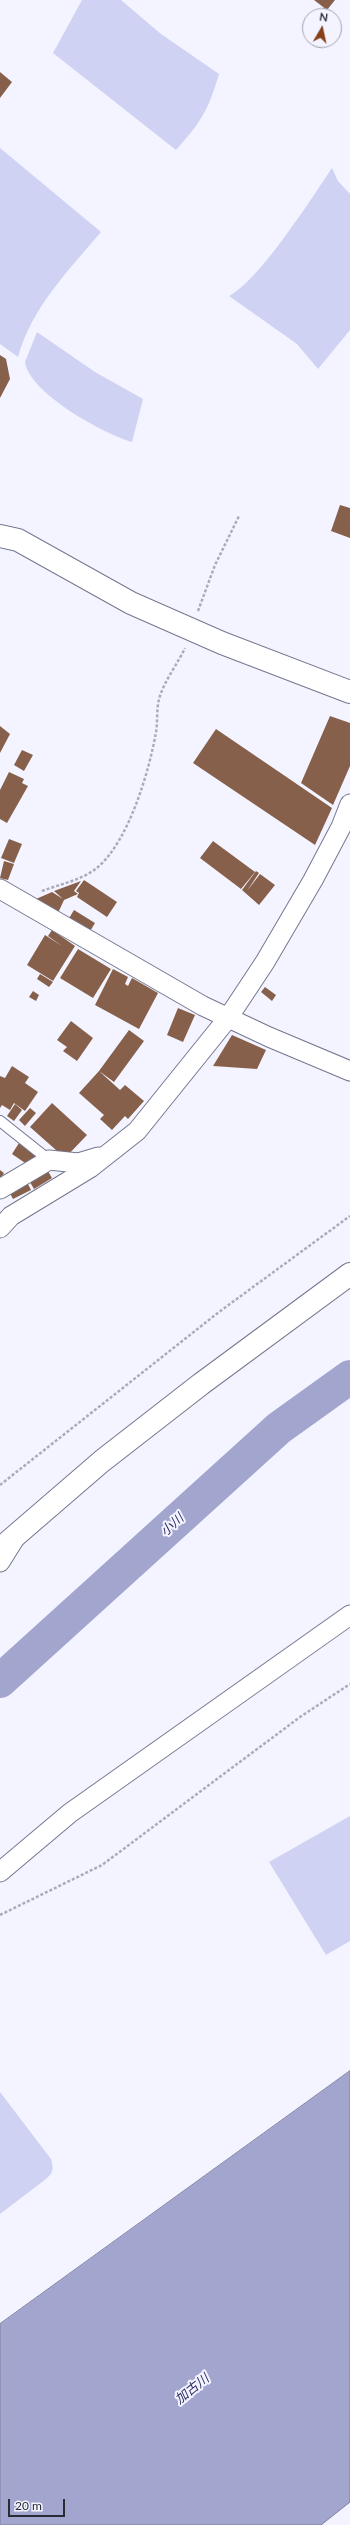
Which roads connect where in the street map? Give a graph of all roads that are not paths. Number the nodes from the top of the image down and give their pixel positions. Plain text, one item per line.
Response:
1 (0, 536) edge
2 (350, 692) edge
3 (350, 804) edge
4 (0, 889) edge
5 (228, 1018) junction
6 (350, 1071) edge
7 (0, 1121) edge
8 (104, 1155) junction
9 (49, 1160) junction
10 (0, 1189) edge
11 (0, 1228) edge
12 (350, 1274) edge
13 (7, 1543) edge
14 (0, 1562) edge
15 (350, 1615) edge
16 (0, 1872) edge

1 - 2 street
3 - 5 street
4 - 5 street
5 - 6 street
5 - 8 street
7 - 9 lane
8 - 9 street
8 - 11 street
9 - 10 street
12 - 13 street
13 - 14 street
15 - 16 street

